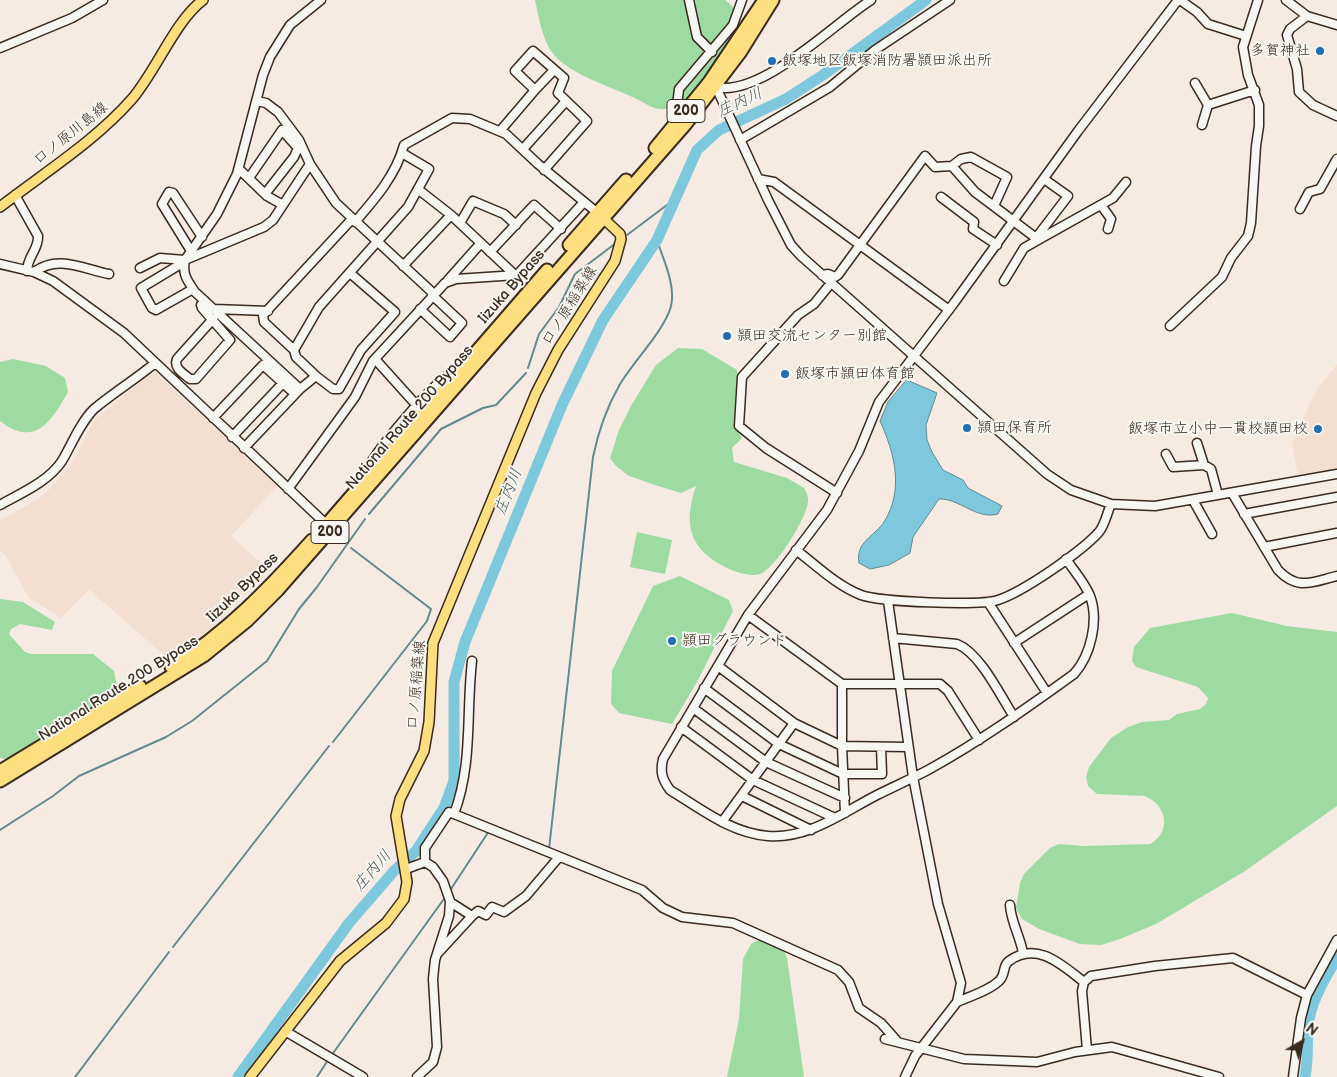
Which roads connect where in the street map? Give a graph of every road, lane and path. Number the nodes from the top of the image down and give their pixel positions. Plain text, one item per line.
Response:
1 (103, 0) edge
2 (204, 0) edge
3 (320, 0) edge
4 (689, 0) edge
5 (742, 0) edge
6 (764, 0) edge
7 (773, 0) edge
8 (871, 0) edge
9 (950, 0) edge
10 (1179, 0) edge
11 (1258, 0) edge
12 (1286, 0) edge
13 (1307, 16) junction
14 (1337, 25) edge
15 (1246, 36) junction
16 (0, 48) edge
17 (712, 52) junction
18 (554, 70) junction
19 (1195, 83) dead end
20 (712, 85) junction
21 (536, 90) junction
22 (1255, 90) junction
23 (257, 101) junction
24 (566, 101) junction
25 (1208, 105) junction
26 (1337, 116) edge
27 (675, 125) junction
28 (1202, 125) dead end
29 (285, 127) junction
30 (500, 132) junction
31 (739, 139) junction
32 (403, 149) junction
33 (523, 149) junction
34 (1337, 159) edge
35 (310, 164) junction
36 (952, 166) junction
37 (239, 169) junction
38 (544, 170) junction
39 (248, 178) junction
40 (758, 179) junction
41 (1044, 179) junction
42 (1126, 182) dead end
43 (419, 190) junction
44 (265, 194) junction
45 (15, 195) junction
46 (941, 197) dead end
47 (584, 202) junction
48 (1101, 204) junction
49 (282, 206) junction
50 (994, 206) junction
51 (0, 207) edge
52 (1300, 210) dead end
53 (451, 215) junction
54 (600, 215) junction
55 (354, 220) junction
56 (1014, 221) junction
57 (460, 223) junction
58 (516, 225) junction
59 (560, 228) junction
60 (1108, 229) dead end
61 (202, 237) junction
62 (1037, 239) junction
63 (377, 242) junction
64 (481, 243) junction
65 (860, 244) junction
66 (997, 245) junction
67 (191, 251) junction
68 (490, 252) junction
69 (185, 261) junction
70 (0, 264) edge
71 (403, 266) junction
72 (140, 268) dead end
73 (31, 272) junction
74 (350, 273) junction
75 (109, 274) dead end
76 (822, 275) junction
77 (516, 276) junction
78 (448, 280) junction
79 (1004, 281) dead end
80 (831, 284) junction
81 (193, 289) junction
82 (433, 294) junction
83 (205, 301) junction
84 (214, 309) junction
85 (420, 309) junction
86 (950, 310) junction
87 (268, 311) junction
88 (212, 319) dead end
89 (1170, 326) dead end
90 (294, 350) junction
91 (914, 356) junction
92 (375, 359) junction
93 (155, 363) junction
94 (316, 376) junction
95 (283, 383) junction
96 (297, 391) junction
97 (420, 409) junction
98 (213, 418) junction
99 (232, 437) junction
100 (1197, 443) dead end
101 (244, 448) junction
102 (1166, 454) dead end
103 (1204, 465) junction
104 (1337, 474) edge
105 (288, 489) junction
106 (837, 493) junction
107 (1232, 493) junction
108 (1218, 495) junction
109 (1337, 497) edge
110 (1193, 500) junction
111 (0, 504) edge
112 (1111, 504) junction
113 (1244, 514) junction
114 (329, 526) junction
115 (1337, 533) edge
116 (1212, 534) dead end
117 (1264, 547) junction
118 (796, 550) junction
119 (1066, 559) junction
120 (1337, 576) edge
121 (1089, 594) junction
122 (888, 601) junction
123 (988, 602) junction
124 (748, 615) junction
125 (893, 638) junction
126 (1014, 643) junction
127 (472, 661) dead end
128 (718, 666) junction
129 (842, 684) junction
130 (900, 684) junction
131 (704, 688) junction
132 (1047, 693) junction
133 (693, 708) junction
134 (1014, 717) junction
135 (794, 723) junction
136 (681, 727) junction
137 (979, 740) junction
138 (779, 744) junction
139 (842, 746) junction
140 (881, 747) junction
141 (907, 747) junction
142 (766, 762) junction
143 (0, 771) edge
144 (843, 774) junction
145 (913, 777) junction
146 (753, 780) junction
147 (0, 781) edge
148 (742, 796) junction
149 (845, 798) junction
150 (846, 813) junction
151 (454, 814) junction
152 (835, 818) junction
153 (722, 822) junction
154 (811, 830) junction
155 (559, 857) junction
156 (425, 862) junction
157 (406, 869) junction
158 (450, 902) junction
159 (1010, 905) dead end
160 (472, 916) junction
161 (1337, 940) edge
162 (1024, 953) junction
163 (437, 954) junction
164 (1084, 982) junction
165 (1307, 995) junction
166 (957, 1002) junction
167 (285, 1031) junction
168 (885, 1039) dead end
169 (897, 1041) junction
170 (921, 1048) junction
171 (1088, 1050) junction
172 (250, 1077) edge
173 (363, 1077) edge
174 (416, 1077) edge
175 (905, 1077) edge
176 (1219, 1077) edge
177 (1293, 1077) edge

1 - 16 street
2 - 45 main road, 口ノ原川島線
3 - 23 street
4 - 17 street
5 - 17 street
6 - 20 highway, Iizuka Bypass / 200
7 - 20 highway, National Route 200 Bypass / 200
8 - 20 street
9 - 31 street
10 - 15 street
10 - 41 street
11 - 15 street
12 - 13 street
13 - 14 street
13 - 26 street
15 - 22 street
17 - 27 street
18 - 21 street
18 - 21 street
18 - 24 street
19 - 25 street
20 - 27 highway, Iizuka Bypass / 200
20 - 31 street
20 - 54 highway, National Route 200 Bypass / 200
21 - 30 street
22 - 25 street
22 - 89 street
23 - 29 street
23 - 37 street
24 - 33 street
24 - 38 street
25 - 28 street
27 - 54 highway, Iizuka Bypass / 200
29 - 35 street
29 - 39 street
29 - 44 street
30 - 32 street
30 - 33 street
31 - 40 street
32 - 43 street
32 - 55 street
33 - 38 street
34 - 52 street
35 - 49 street
35 - 55 street
36 - 50 street
36 - 50 street
36 - 65 street
37 - 39 street
37 - 61 street
38 - 47 street
39 - 44 street
40 - 65 street
40 - 76 street
41 - 56 street
41 - 62 street
42 - 48 street
43 - 53 street
43 - 63 street
44 - 49 street
45 - 51 main road, 口ノ原川島線
45 - 73 street
46 - 66 street
47 - 54 street
47 - 59 street
48 - 60 street
48 - 62 street
49 - 69 street
50 - 56 street
53 - 57 street
53 - 71 street
54 - 97 highway, Iizuka Bypass / 200
54 - 114 highway, National Route 200 Bypass / 200
54 - 157 main road, 口ノ原稲築線
55 - 63 street
55 - 87 street
56 - 62 street
56 - 66 street
57 - 58 street
57 - 64 street
58 - 59 street
58 - 68 street
59 - 77 street
61 - 67 street
61 - 67 street
62 - 79 street
63 - 71 street
63 - 74 street
64 - 68 street
64 - 78 street
65 - 76 street
65 - 86 street
66 - 86 street
67 - 69 street
68 - 77 street
69 - 72 street
69 - 81 street
69 - 81 street
70 - 73 street
71 - 82 street
73 - 75 street
73 - 93 street
74 - 90 street
74 - 94 street
76 - 80 street
77 - 78 street
78 - 82 street
80 - 91 street
80 - 106 street
81 - 83 street
82 - 85 street
82 - 85 street
83 - 84 street
83 - 88 street
84 - 87 street
84 - 96 street
85 - 92 street
86 - 91 street
87 - 90 street
90 - 94 street
91 - 106 street
91 - 112 street
92 - 97 street
92 - 105 street
93 - 98 street
93 - 111 street
94 - 96 street
95 - 96 street
95 - 98 street
95 - 99 street
96 - 101 street
97 - 114 highway, Iizuka Bypass / 200
98 - 99 street
99 - 101 street
100 - 103 street
101 - 105 street
102 - 103 street
103 - 108 street
104 - 107 street
105 - 114 street
106 - 118 street
107 - 108 street
107 - 113 street
108 - 110 street
109 - 113 street
110 - 112 street
110 - 116 street
112 - 119 street
113 - 117 street
114 - 143 highway, Iizuka Bypass / 200
114 - 147 highway, National Route 200 Bypass / 200
115 - 117 street
117 - 120 street
118 - 122 street
118 - 124 street
119 - 121 street
119 - 123 street
121 - 126 street
121 - 132 street
122 - 123 street
122 - 125 street
123 - 126 street
124 - 128 street
124 - 129 street
125 - 130 street
125 - 134 street
126 - 132 street
127 - 151 street
128 - 131 street
128 - 135 street
129 - 130 street
129 - 139 street
130 - 137 street
130 - 141 street
131 - 133 street
131 - 138 street
132 - 134 street
133 - 136 street
133 - 142 street
134 - 137 street
135 - 138 street
135 - 139 street
136 - 146 street
136 - 153 street
137 - 145 street
138 - 142 street
138 - 144 street
139 - 140 street
139 - 144 street
140 - 141 street
140 - 144 street
141 - 145 street
142 - 146 street
142 - 149 street
144 - 149 street
145 - 150 street
145 - 166 street
146 - 148 street
146 - 152 street
148 - 153 street
148 - 154 street
149 - 150 street
150 - 152 street
151 - 155 street
151 - 156 street
152 - 154 street
153 - 154 street
155 - 160 street
155 - 169 street
156 - 157 street
156 - 158 street
157 - 167 main road, 口ノ原稲築線
158 - 160 street
158 - 163 street
159 - 162 street
160 - 163 street
161 - 165 street
162 - 164 street
162 - 166 street
163 - 174 street
164 - 165 street
164 - 171 street
165 - 177 street
166 - 170 street
167 - 172 main road, 口ノ原稲築線
167 - 173 street
168 - 169 street
169 - 170 street
170 - 171 street
170 - 175 street
171 - 176 street

